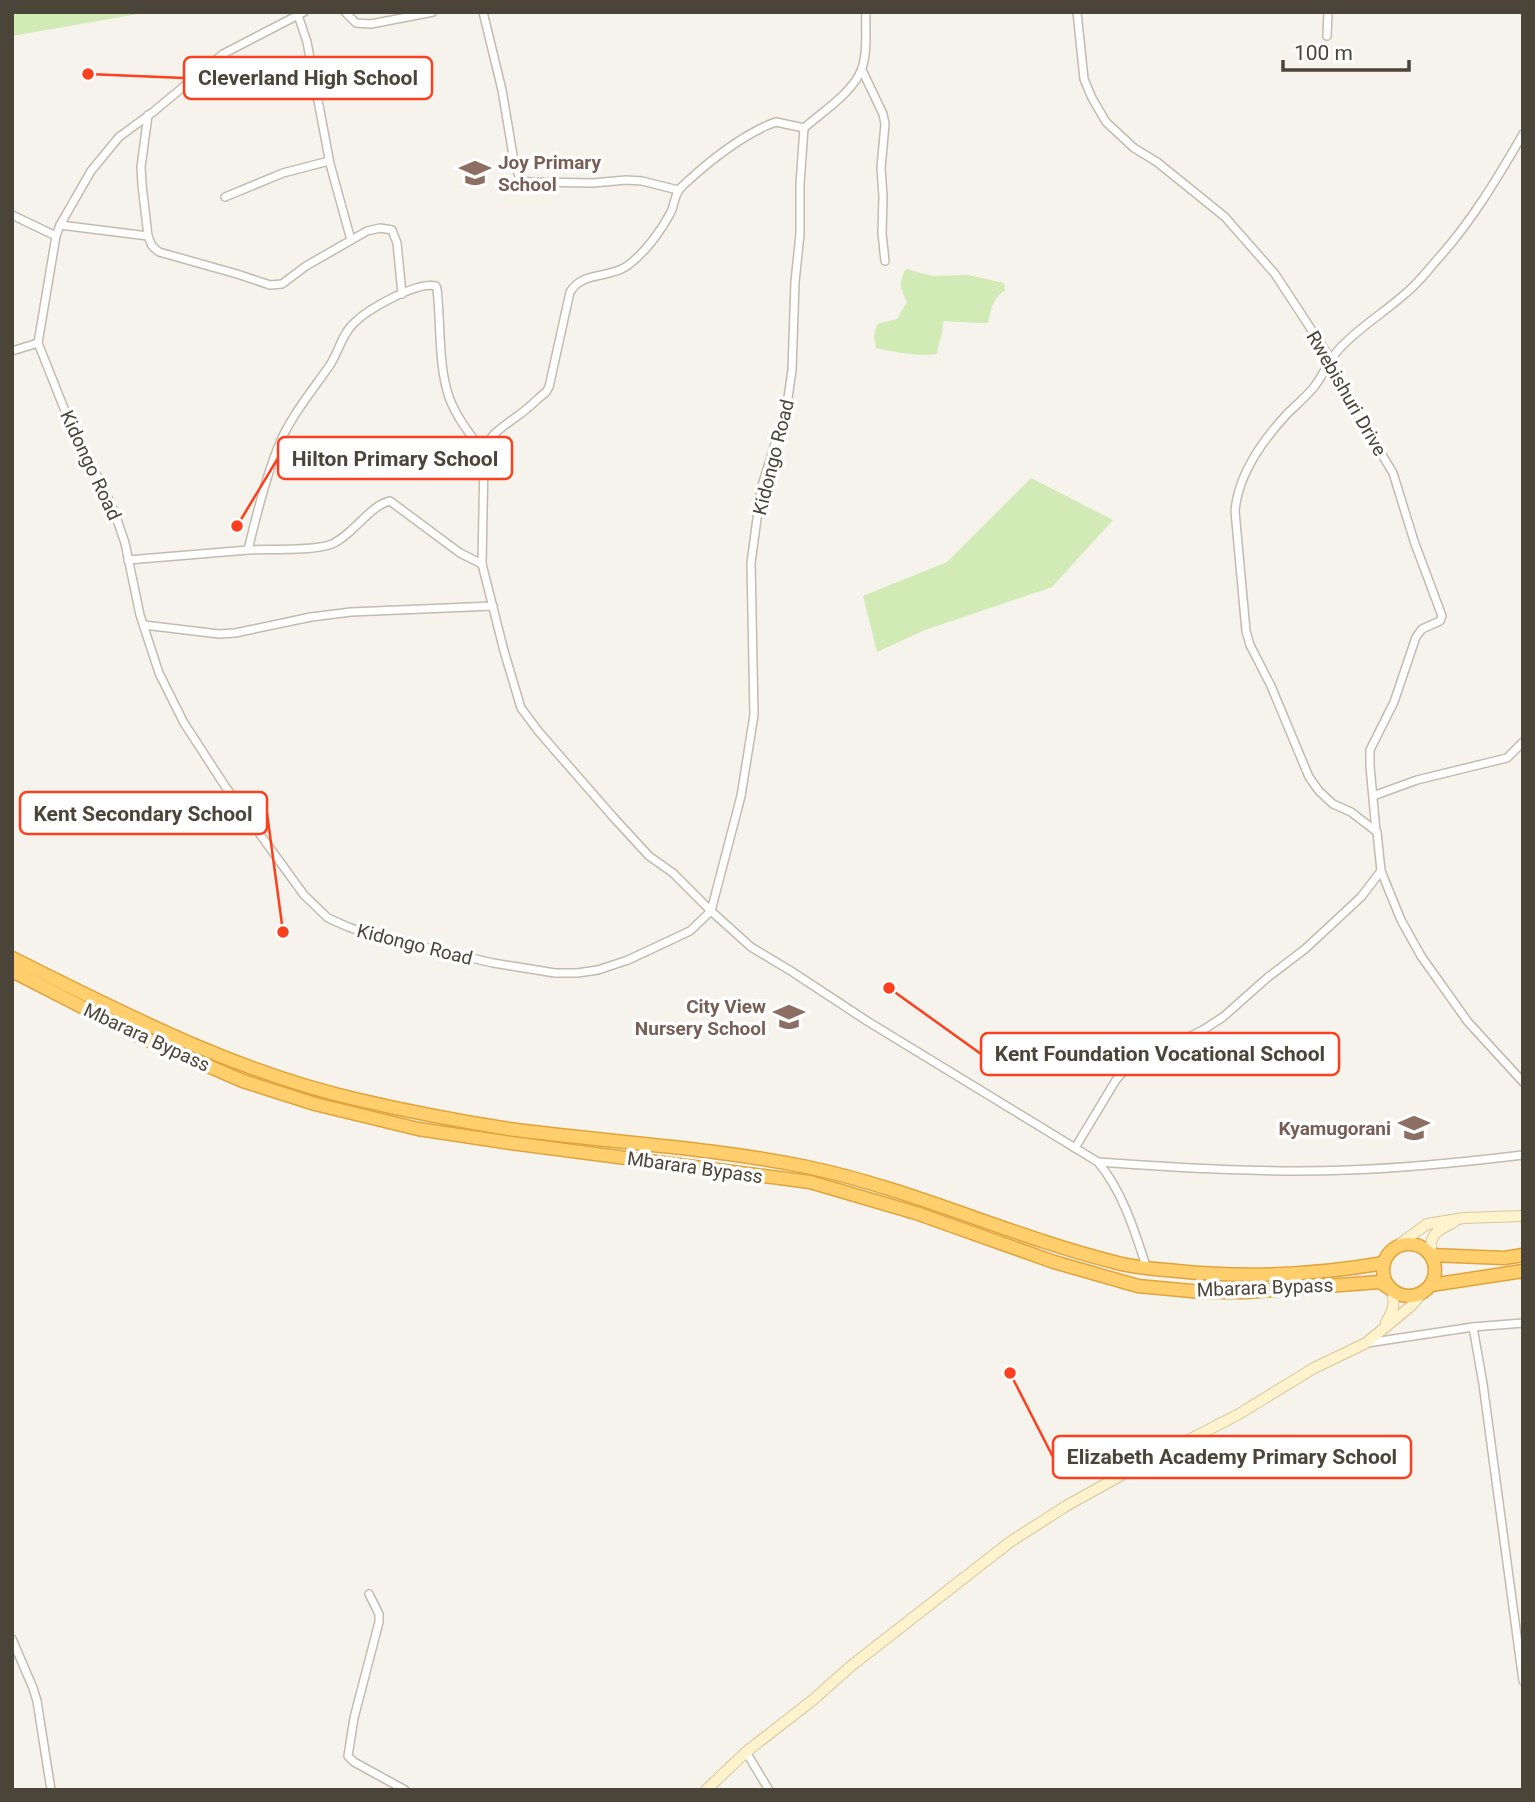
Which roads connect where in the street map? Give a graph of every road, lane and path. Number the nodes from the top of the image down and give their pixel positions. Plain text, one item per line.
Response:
1 (345, 12) edge
2 (433, 12) edge
3 (483, 12) edge
4 (866, 12) edge
5 (1077, 12) edge
6 (1328, 12) edge
7 (301, 14) edge
8 (1327, 36) dead end
9 (862, 70) junction
10 (148, 116) junction
11 (803, 128) junction
12 (1523, 134) edge
13 (330, 161) junction
14 (678, 190) junction
15 (225, 197) dead end
16 (12, 215) edge
17 (60, 225) junction
18 (56, 236) junction
19 (148, 236) junction
20 (351, 240) junction
21 (885, 261) dead end
22 (402, 294) junction
23 (38, 343) junction
24 (12, 351) edge
25 (1330, 358) junction
26 (484, 452) junction
27 (248, 550) junction
28 (128, 560) junction
29 (482, 564) junction
30 (493, 606) junction
31 (144, 625) junction
32 (1523, 742) edge
33 (1373, 796) junction
34 (1377, 832) junction
35 (1381, 871) junction
36 (711, 911) junction
37 (12, 958) edge
38 (12, 971) edge
39 (1523, 1082) edge
40 (1075, 1148) junction
41 (1523, 1155) edge
42 (1098, 1162) junction
43 (1523, 1216) edge
44 (1464, 1218) junction
45 (1397, 1247) junction
46 (1431, 1255) junction
47 (1523, 1255) edge
48 (1384, 1262) junction
49 (1147, 1269) junction
50 (1523, 1271) edge
51 (1427, 1289) junction
52 (1392, 1290) junction
53 (1523, 1323) edge
54 (1473, 1327) junction
55 (1380, 1331) junction
56 (1366, 1343) junction
57 (369, 1594) dead end
58 (12, 1639) edge
59 (1523, 1681) edge
60 (746, 1752) junction
61 (51, 1790) edge
62 (405, 1790) edge
63 (706, 1790) edge
64 (769, 1790) edge

1 - 2 street
3 - 14 street
4 - 9 street
5 - 25 street, Rwebishuri Drive
6 - 8 street
7 - 10 street
7 - 13 street
9 - 11 street
9 - 21 street
10 - 17 street
10 - 19 street
11 - 14 street
11 - 36 street, Kidongo Road
12 - 25 street
13 - 15 street
13 - 20 street
14 - 26 street
16 - 18 street
17 - 18 street
17 - 19 street
18 - 23 street
19 - 20 street
20 - 22 street
22 - 26 street
22 - 27 street
23 - 24 street
23 - 28 street, Kidongo Road
25 - 33 street, Rwebishuri Drive
25 - 34 street
26 - 29 street
27 - 28 street
27 - 29 street
28 - 31 street, Kidongo Road
29 - 30 street
30 - 31 street
30 - 36 street
31 - 36 street, Kidongo Road
32 - 33 street
33 - 34 street, Rwebishuri Drive
34 - 35 street, Rwebishuri Drive
35 - 39 street, Rwebishuri Drive
35 - 40 street
36 - 40 street
37 - 49 highway, Mbarara Bypass
38 - 52 highway, Mbarara Bypass
40 - 42 street
41 - 42 street
42 - 49 street
43 - 44 main road
44 - 45 main road
44 - 46 main road
45 - 46 highway
45 - 48 highway
46 - 47 highway
46 - 51 highway
48 - 49 highway, Mbarara Bypass
48 - 52 highway
50 - 51 highway
51 - 52 highway
51 - 55 main road
52 - 55 main road
53 - 54 street
54 - 56 street
54 - 59 street
55 - 56 main road
56 - 60 main road
57 - 62 street
58 - 61 street
60 - 63 main road
60 - 64 street

